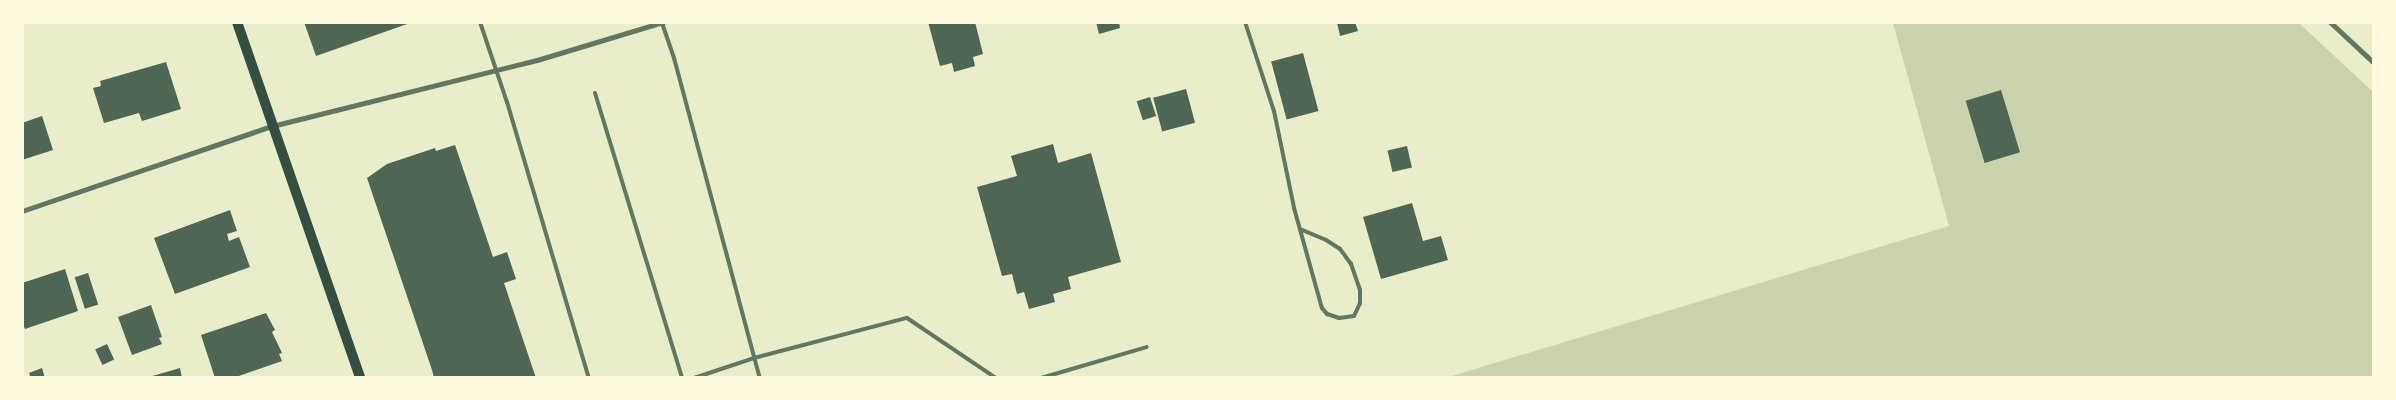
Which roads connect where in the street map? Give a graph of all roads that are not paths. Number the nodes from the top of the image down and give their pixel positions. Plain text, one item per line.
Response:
1 (236, 22) edge
2 (480, 22) edge
3 (1245, 22) edge
4 (2330, 22) edge
5 (663, 23) edge
6 (2374, 62) edge
7 (497, 70) junction
8 (595, 93) dead end
9 (272, 126) junction
10 (22, 211) edge
11 (1302, 230) junction
12 (1147, 347) dead end
13 (754, 358) junction
14 (360, 378) edge
15 (589, 378) edge
16 (682, 378) edge
17 (694, 378) edge
18 (760, 378) edge
19 (996, 378) edge
20 (1041, 378) edge

1 - 9 main road
2 - 7 lane
3 - 11 lane
4 - 6 street
5 - 7 street
5 - 13 lane
7 - 9 street
7 - 15 lane
8 - 16 lane
9 - 10 street
9 - 14 main road
11 - 11 lane
12 - 20 lane
13 - 17 lane
13 - 18 lane
13 - 19 lane

